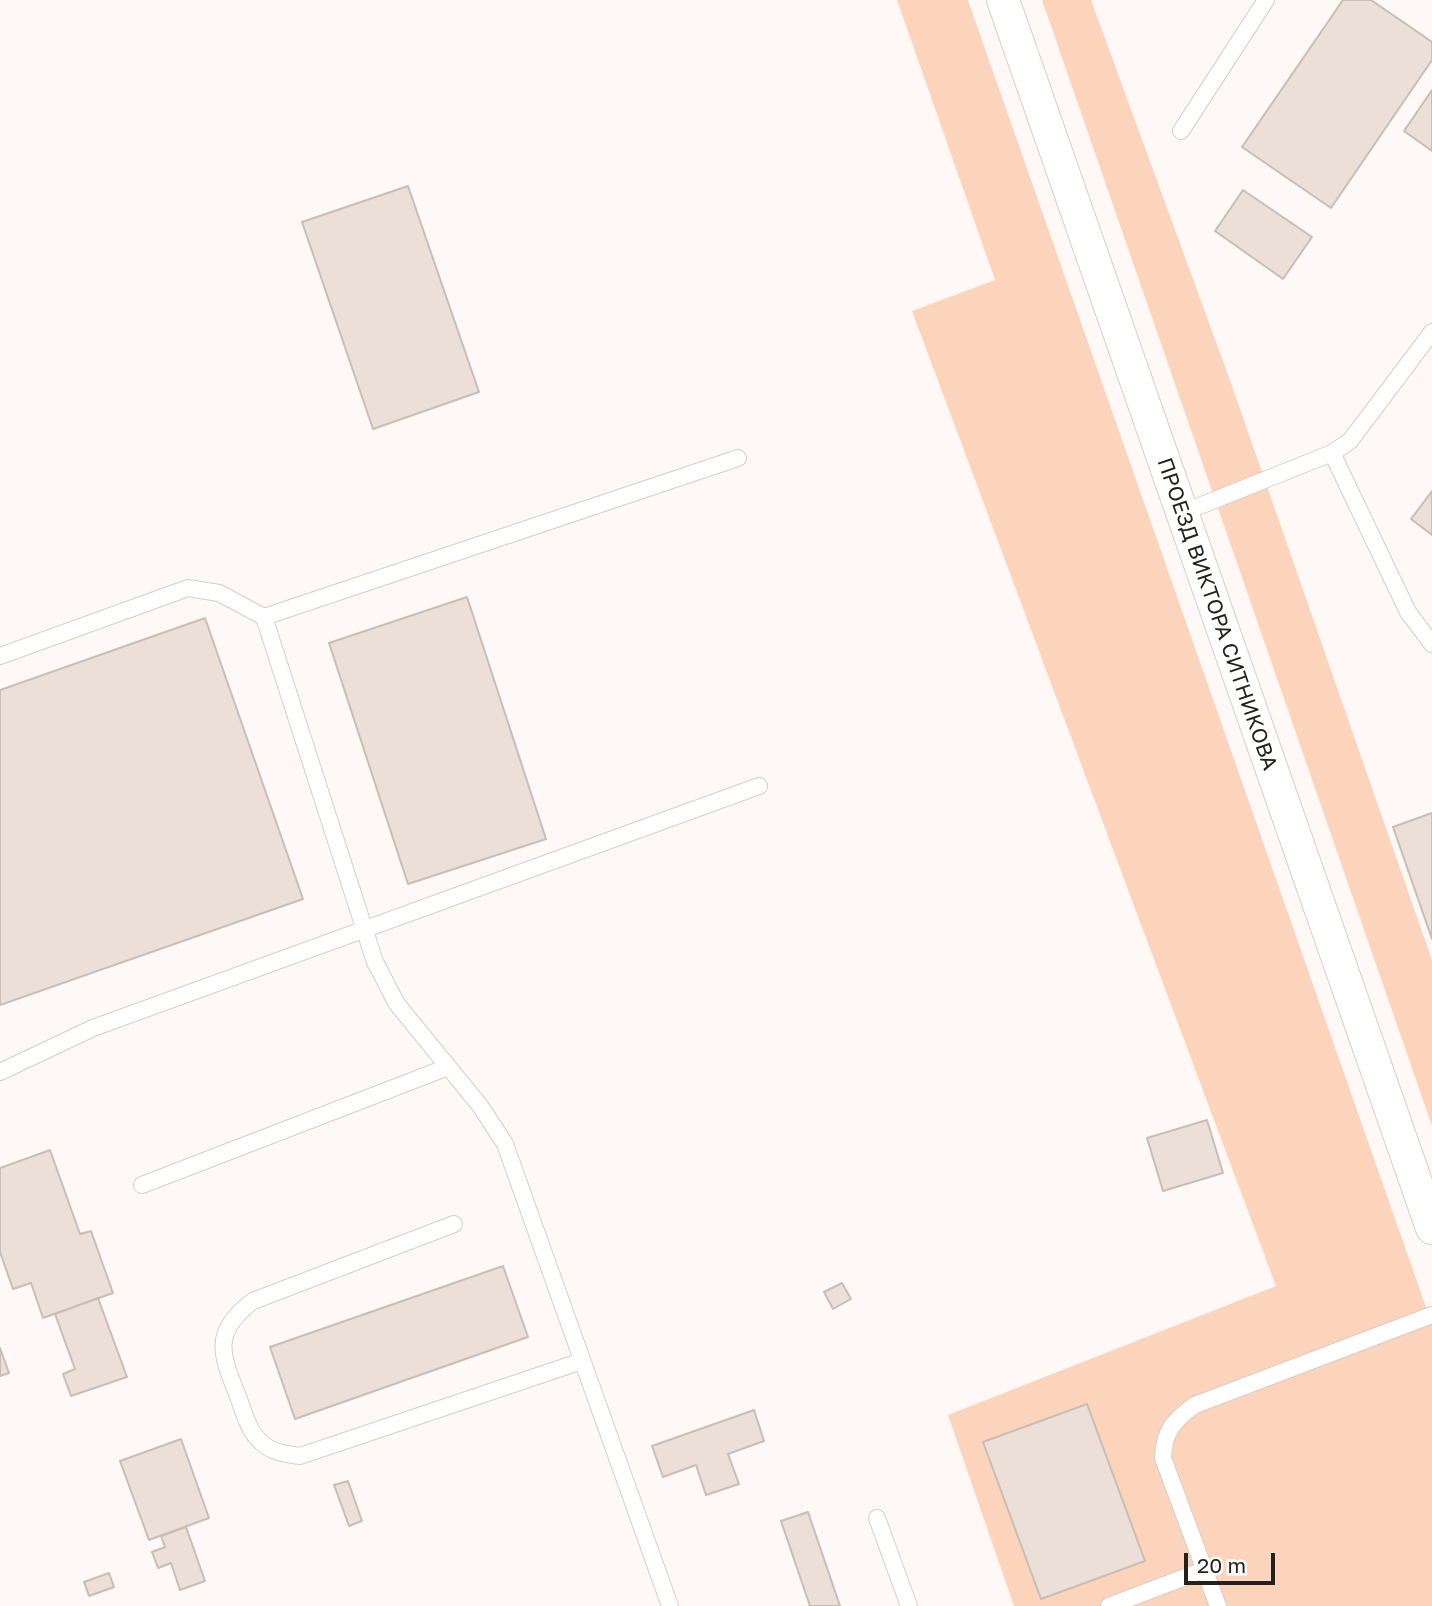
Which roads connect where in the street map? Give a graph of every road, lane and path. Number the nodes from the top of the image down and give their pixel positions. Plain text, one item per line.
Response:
1 (1003, 0) edge
2 (1266, 0) edge
3 (1181, 131) dead end
4 (1432, 332) edge
5 (1332, 453) junction
6 (738, 458) dead end
7 (1182, 513) junction
8 (264, 617) junction
9 (1432, 645) edge
10 (0, 656) edge
11 (759, 786) dead end
12 (364, 929) junction
13 (448, 1067) junction
14 (0, 1072) edge
15 (142, 1185) dead end
16 (454, 1224) dead end
17 (1432, 1228) edge
18 (1432, 1315) edge
19 (582, 1362) junction
20 (877, 1518) dead end
21 (1204, 1570) junction
22 (670, 1606) edge
23 (909, 1606) edge
24 (1109, 1606) edge
25 (1217, 1606) edge

1 - 7 street, ПРОЕЗД ВИКТОРА СИТНИКОВА
2 - 3 lane
4 - 5 lane
5 - 7 lane
5 - 9 lane
6 - 8 lane
7 - 17 street, ПРОЕЗД ВИКТОРА СИТНИКОВА
8 - 10 lane
8 - 12 lane
11 - 12 lane
12 - 13 lane
12 - 14 lane
13 - 15 lane
13 - 19 lane
16 - 19 lane
18 - 21 lane
19 - 22 lane
20 - 23 lane
21 - 24 lane
21 - 25 lane

